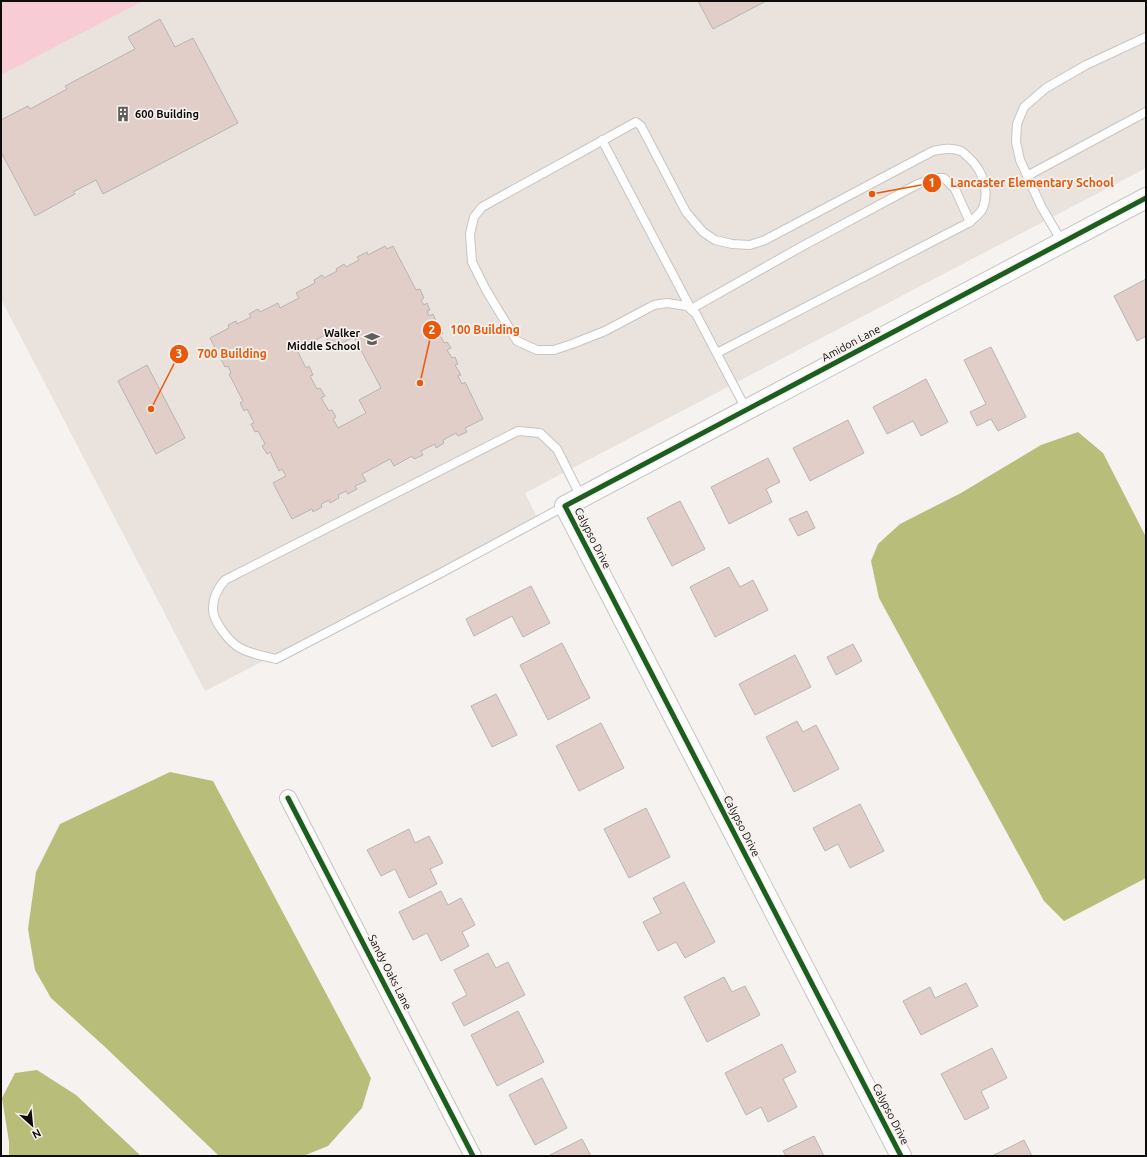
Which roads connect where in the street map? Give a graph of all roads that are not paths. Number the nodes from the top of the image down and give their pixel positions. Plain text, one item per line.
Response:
1 (1146, 37) edge
2 (1146, 112) edge
3 (602, 140) junction
4 (1027, 176) junction
5 (1146, 198) edge
6 (970, 222) junction
7 (1062, 243) junction
8 (692, 310) junction
9 (717, 353) junction
10 (746, 410) junction
11 (573, 502) junction
12 (288, 798) dead end
13 (474, 1156) edge
14 (901, 1156) edge

1 - 4 lane
2 - 4 lane
3 - 6 lane
3 - 8 lane
3 - 8 lane
4 - 7 lane
5 - 7 street, Amidon Lane
6 - 8 lane
6 - 9 lane
7 - 10 street, Amidon Lane
8 - 9 lane
9 - 10 lane
10 - 11 street, Amidon Lane
11 - 11 lane
11 - 14 street, Calypso Drive
12 - 13 street, Sandy Oaks Lane

